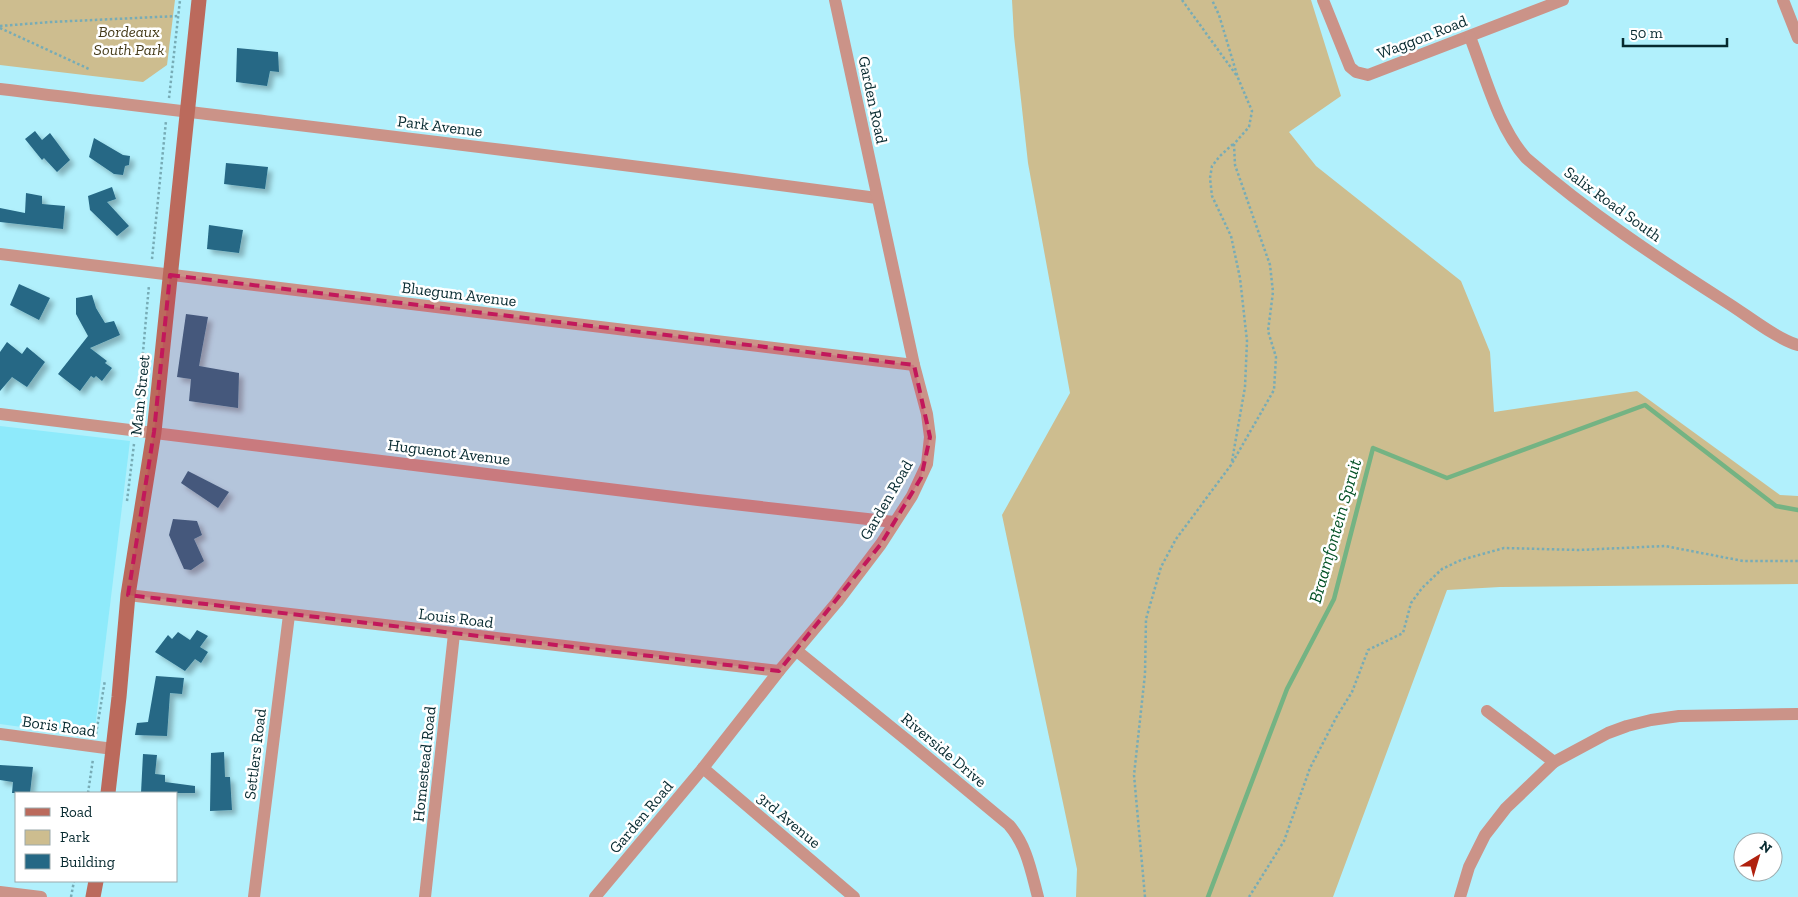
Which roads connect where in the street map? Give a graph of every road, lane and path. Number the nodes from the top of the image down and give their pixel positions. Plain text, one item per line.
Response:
1 (180, 0) edge
2 (199, 0) edge
3 (835, 0) edge
4 (1182, 0) edge
5 (1212, 0) edge
6 (1323, 0) edge
7 (1783, 0) edge
8 (1555, 2) edge
9 (178, 16) junction
10 (0, 27) edge
11 (1470, 37) junction
12 (1798, 38) edge
13 (89, 69) dead end
14 (1238, 78) junction
15 (0, 89) edge
16 (167, 110) junction
17 (186, 112) junction
18 (1234, 144) junction
19 (877, 198) junction
20 (0, 254) edge
21 (150, 274) junction
22 (170, 275) junction
23 (1798, 345) edge
24 (914, 364) junction
25 (0, 414) edge
26 (136, 431) junction
27 (154, 432) junction
28 (1231, 465) junction
29 (894, 522) junction
30 (1798, 561) edge
31 (128, 595) junction
32 (289, 615) junction
33 (454, 634) junction
34 (797, 651) junction
35 (779, 671) junction
36 (1487, 711) dead end
37 (1798, 714) edge
38 (0, 734) edge
39 (113, 750) junction
40 (1554, 762) junction
41 (703, 768) junction
42 (108, 792) edge
43 (74, 882) edge
44 (96, 882) edge
45 (0, 892) edge
46 (601, 895) edge
47 (41, 897) edge
48 (71, 897) edge
49 (93, 897) edge
50 (254, 897) edge
51 (425, 897) edge
52 (854, 897) edge
53 (1038, 897) edge
54 (1145, 897) edge
55 (1248, 897) edge
56 (1460, 897) edge

1 - 9 path
2 - 17 street, Main Street
3 - 19 street, Garden Road
4 - 14 path
5 - 14 path
6 - 11 street, Waggon Road
7 - 12 street
8 - 11 street, Waggon Road
9 - 10 path
9 - 16 path
10 - 13 path
11 - 23 street, Salix Road South
14 - 18 path
15 - 16 street, Park Avenue
16 - 17 street, Park Avenue
16 - 21 path
17 - 19 street, Park Avenue
17 - 22 street, Main Street
18 - 28 path
18 - 28 path
19 - 24 street, Garden Road
20 - 21 street, Bluegum Avenue
21 - 22 street, Bluegum Avenue
21 - 26 path
22 - 24 street, Bluegum Avenue
22 - 27 street, Main Street
24 - 29 street, Garden Road
25 - 26 street, Huguenot Avenue
26 - 27 street, Huguenot Avenue
27 - 29 street, Huguenot Avenue
27 - 31 street, Main Street
28 - 54 path
29 - 34 street, Garden Road
30 - 55 path
31 - 32 street, Louis Road
31 - 39 street, Main Street
32 - 33 street, Louis Road
32 - 50 street, Settlers Road
33 - 35 street, Louis Road
33 - 51 street, Homestead Road
34 - 35 street, Garden Road
34 - 53 street, Riverside Drive
35 - 41 street, Garden Road
36 - 40 street
37 - 40 street
38 - 39 street, Boris Road
39 - 42 street, Main Street
40 - 56 street
41 - 46 street, Garden Road
41 - 52 street, 3rd Avenue
43 - 48 path
44 - 49 street
45 - 47 street

